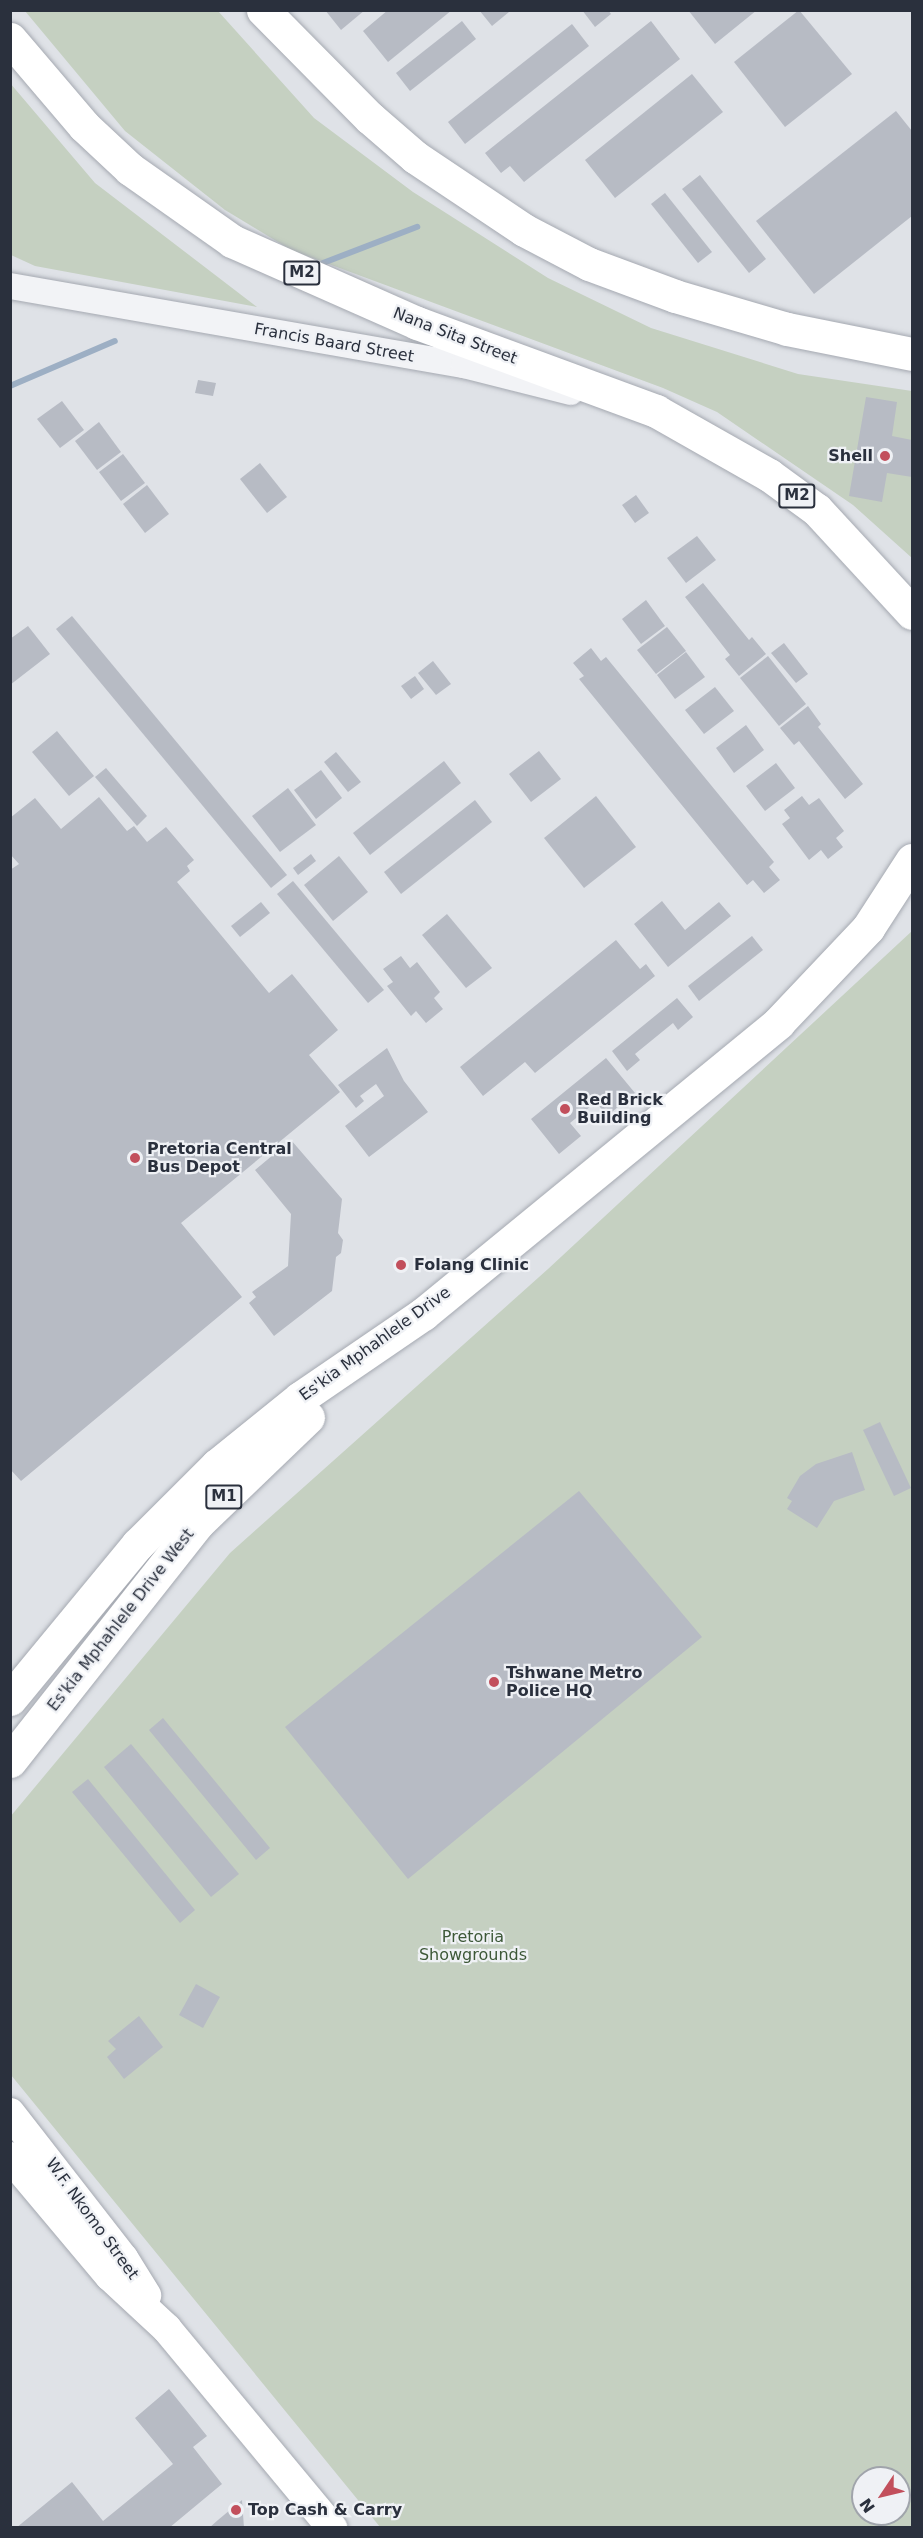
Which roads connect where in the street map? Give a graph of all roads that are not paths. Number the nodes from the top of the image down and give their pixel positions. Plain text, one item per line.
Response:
1 (263, 10) edge
2 (10, 39) edge
3 (10, 286) edge
4 (912, 354) edge
5 (656, 411) junction
6 (912, 613) edge
7 (912, 860) edge
8 (912, 878) edge
9 (868, 928) junction
10 (423, 1314) junction
11 (10, 1699) edge
12 (10, 1761) edge
13 (10, 2113) edge
14 (10, 2157) edge
15 (167, 2329) junction
16 (332, 2528) edge

1 - 4 main road
2 - 5 main road, Nana Sita Street / M2
3 - 5 street, Francis Baard Street
5 - 6 main road, Nana Sita Street / M2
7 - 9 main road, Es'kia Mphahlele Drive / M1
8 - 9 main road
9 - 10 main road, Es'kia Mphahlele Drive / M1
10 - 11 main road, Es'kia Mphahlele Drive / M1
10 - 12 main road, Es'kia Mphahlele Drive West / M1
13 - 15 main road, W.F. Nkomo Street
14 - 15 main road, W.F. Nkomo Street
15 - 16 main road, W.F. Nkomo Street

